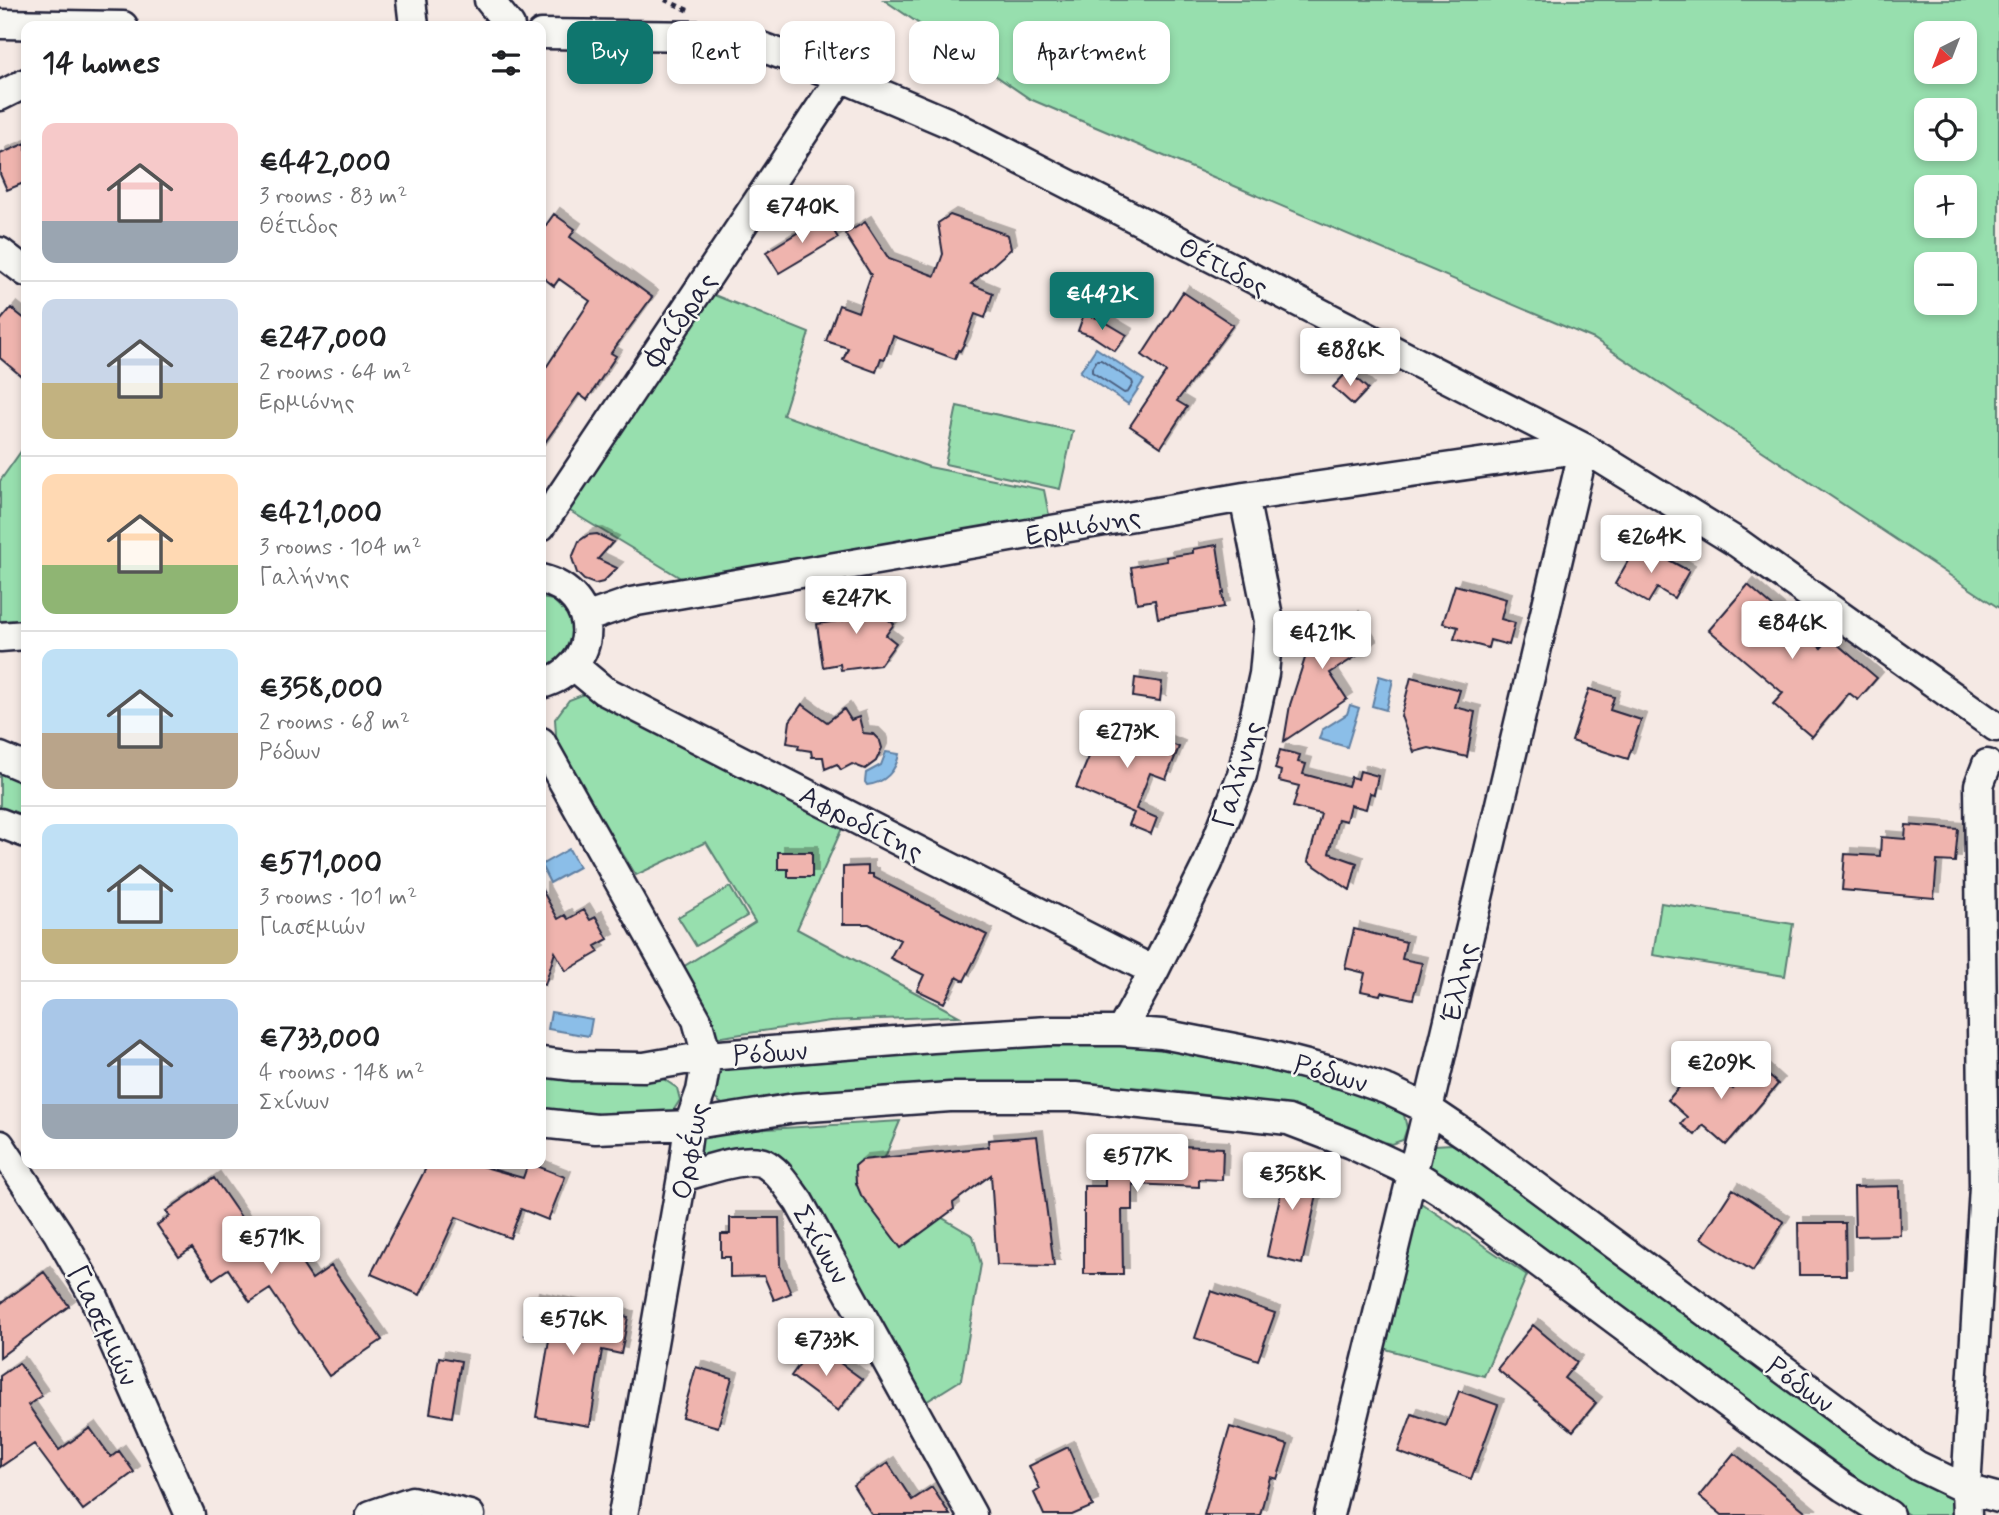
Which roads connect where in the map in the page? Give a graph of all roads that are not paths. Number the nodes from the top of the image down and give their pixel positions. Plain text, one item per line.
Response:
1 (411, 0) edge
2 (489, 0) edge
3 (413, 21) edge
4 (506, 21) edge
5 (0, 24) edge
6 (21, 24) edge
7 (546, 34) edge
8 (780, 54) edge
9 (836, 84) edge
10 (857, 84) edge
11 (21, 86) edge
12 (0, 96) edge
13 (0, 252) edge
14 (21, 268) edge
15 (1584, 448) junction
16 (1244, 497) junction
17 (546, 519) edge
18 (546, 581) edge
19 (585, 618) junction
20 (21, 635) edge
21 (0, 637) edge
22 (574, 666) junction
23 (546, 683) edge
24 (1998, 727) edge
25 (546, 751) edge
26 (0, 757) edge
27 (21, 766) edge
28 (1995, 775) edge
29 (0, 822) edge
30 (21, 831) edge
31 (1154, 971) junction
32 (1121, 1031) junction
33 (707, 1056) junction
34 (546, 1063) edge
35 (1428, 1109) junction
36 (546, 1124) edge
37 (689, 1125) junction
38 (0, 1145) edge
39 (1411, 1172) junction
40 (682, 1177) junction
41 (1992, 1184) edge
42 (1999, 1499) edge
43 (1966, 1502) edge
44 (190, 1515) edge
45 (371, 1515) edge
46 (470, 1515) edge
47 (623, 1515) edge
48 (972, 1515) edge
49 (1329, 1515) edge
50 (1889, 1515) edge

1 - 3 street
2 - 4 street
5 - 6 street
7 - 8 street, Θέτιδος
9 - 17 street, Φαίδρας
10 - 15 street, Θέτιδος
11 - 12 street
13 - 14 street
15 - 16 street, Ερμιόνης
15 - 24 street, Θέτιδος
15 - 35 street, Έλλης
16 - 19 street, Ερμιόνης
16 - 31 street, Γαλήνης
18 - 19 street
19 - 22 street
20 - 21 street
22 - 23 street
22 - 31 street, Αφροδίτης
24 - 28 street
25 - 33 street, Ορφέως
26 - 27 street
28 - 41 street
29 - 30 street
31 - 32 street, Γαλήνης
32 - 33 street, Ρόδων
32 - 35 street, Ρόδων
33 - 34 street, Ρόδων
33 - 37 street, Ορφέως
35 - 39 street, Έλλης
35 - 43 street, Ρόδων
36 - 37 street, Ρόδων
37 - 39 street, Ρόδων
37 - 40 street, Ορφέως
38 - 44 street, Γιασεμιών
39 - 49 street, Έλλης
39 - 50 street, Ρόδων
40 - 47 street, Ορφέως
40 - 48 street, Σχίνων
41 - 43 street
42 - 43 street, Ρόδων
45 - 46 street

